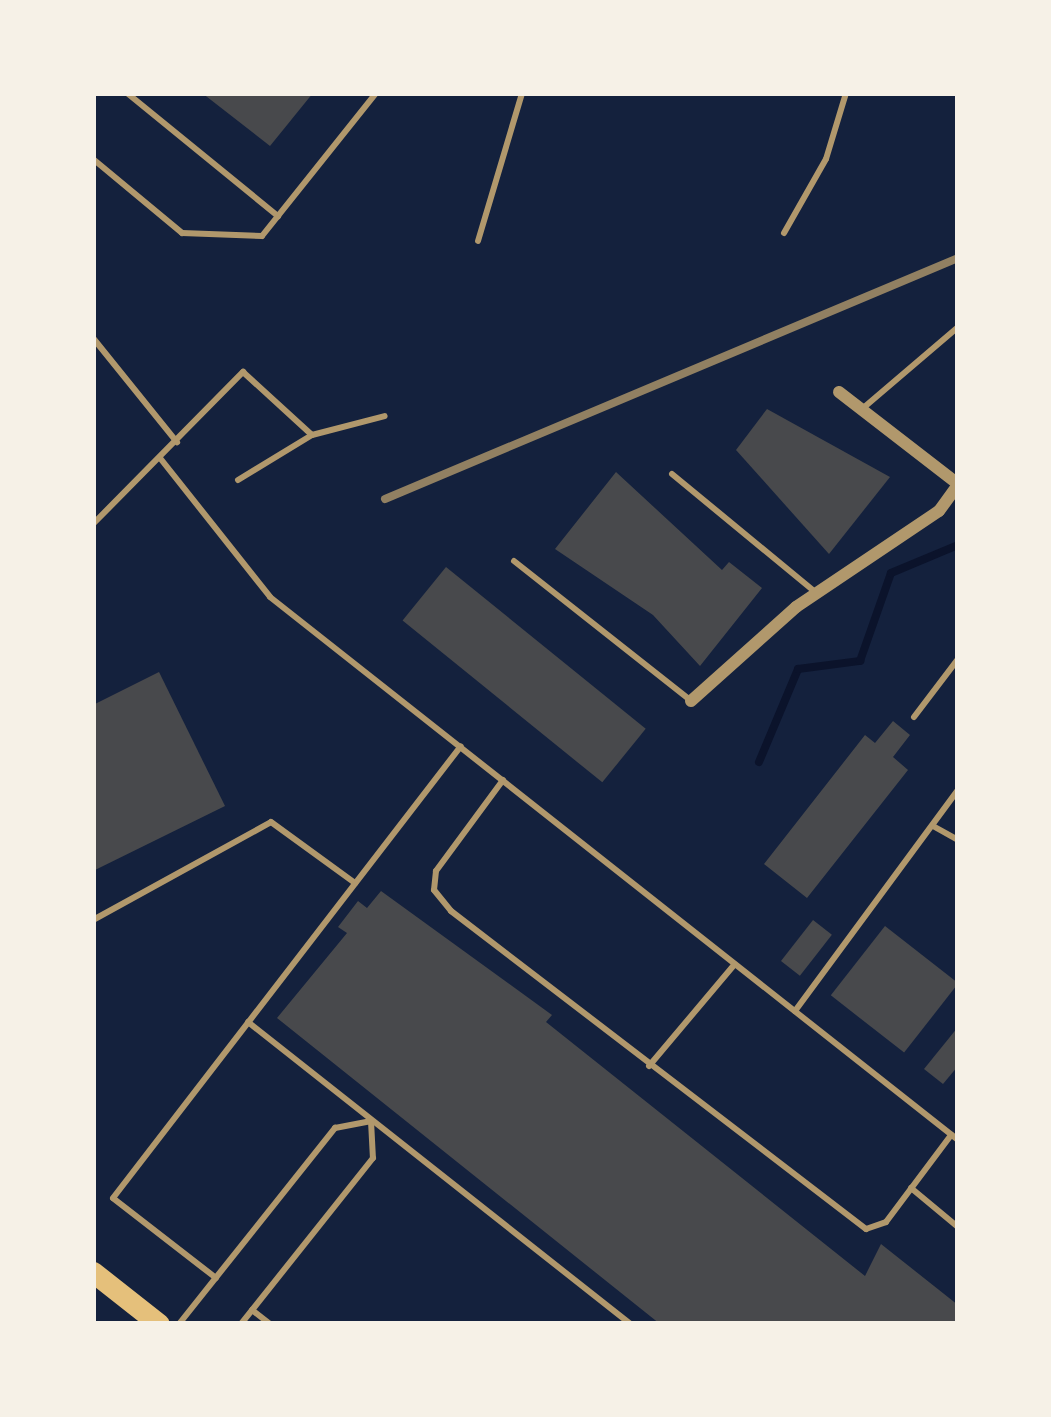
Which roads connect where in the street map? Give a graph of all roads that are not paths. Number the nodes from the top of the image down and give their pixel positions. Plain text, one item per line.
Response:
1 (127, 93) edge
2 (376, 93) edge
3 (522, 93) edge
4 (846, 93) edge
5 (93, 159) edge
6 (278, 216) junction
7 (784, 233) dead end
8 (478, 241) dead end
9 (958, 327) edge
10 (93, 338) edge
11 (839, 392) dead end
12 (862, 410) junction
13 (386, 416) dead end
14 (312, 435) junction
15 (176, 442) junction
16 (160, 458) junction
17 (672, 474) dead end
18 (238, 480) dead end
19 (958, 484) edge
20 (93, 524) edge
21 (514, 561) dead end
22 (817, 593) junction
23 (958, 659) edge
24 (691, 701) joint
25 (914, 717) dead end
26 (460, 746) junction
27 (502, 780) junction
28 (958, 790) edge
29 (932, 826) junction
30 (958, 840) edge
31 (355, 883) junction
32 (93, 920) edge
33 (735, 964) junction
34 (795, 1011) junction
35 (248, 1022) junction
36 (649, 1066) junction
37 (371, 1121) junction
38 (954, 1137) edge
39 (911, 1188) junction
40 (958, 1227) edge
41 (93, 1272) edge
42 (216, 1278) junction
43 (252, 1310) junction
44 (159, 1324) edge
45 (179, 1324) edge
46 (241, 1324) edge
47 (270, 1324) edge
48 (631, 1324) edge

1 - 6 lane
2 - 6 lane
3 - 8 lane
4 - 7 lane
5 - 6 lane
9 - 12 lane
10 - 15 lane
11 - 12 street
12 - 19 street
13 - 14 lane
14 - 15 lane
14 - 18 lane
15 - 16 lane
16 - 20 lane
16 - 26 lane
17 - 22 lane
19 - 22 street
21 - 24 lane
22 - 24 street
23 - 25 lane
26 - 27 lane
26 - 31 lane
27 - 33 lane
27 - 36 lane
28 - 29 lane
29 - 30 lane
29 - 34 lane
31 - 32 lane
31 - 35 lane
33 - 34 lane
33 - 36 lane
34 - 38 lane
35 - 37 lane
35 - 42 lane
36 - 39 lane
37 - 42 lane
37 - 43 lane
37 - 48 lane
38 - 39 lane
39 - 40 lane
41 - 44 highway
42 - 45 lane
43 - 46 lane
43 - 47 lane

